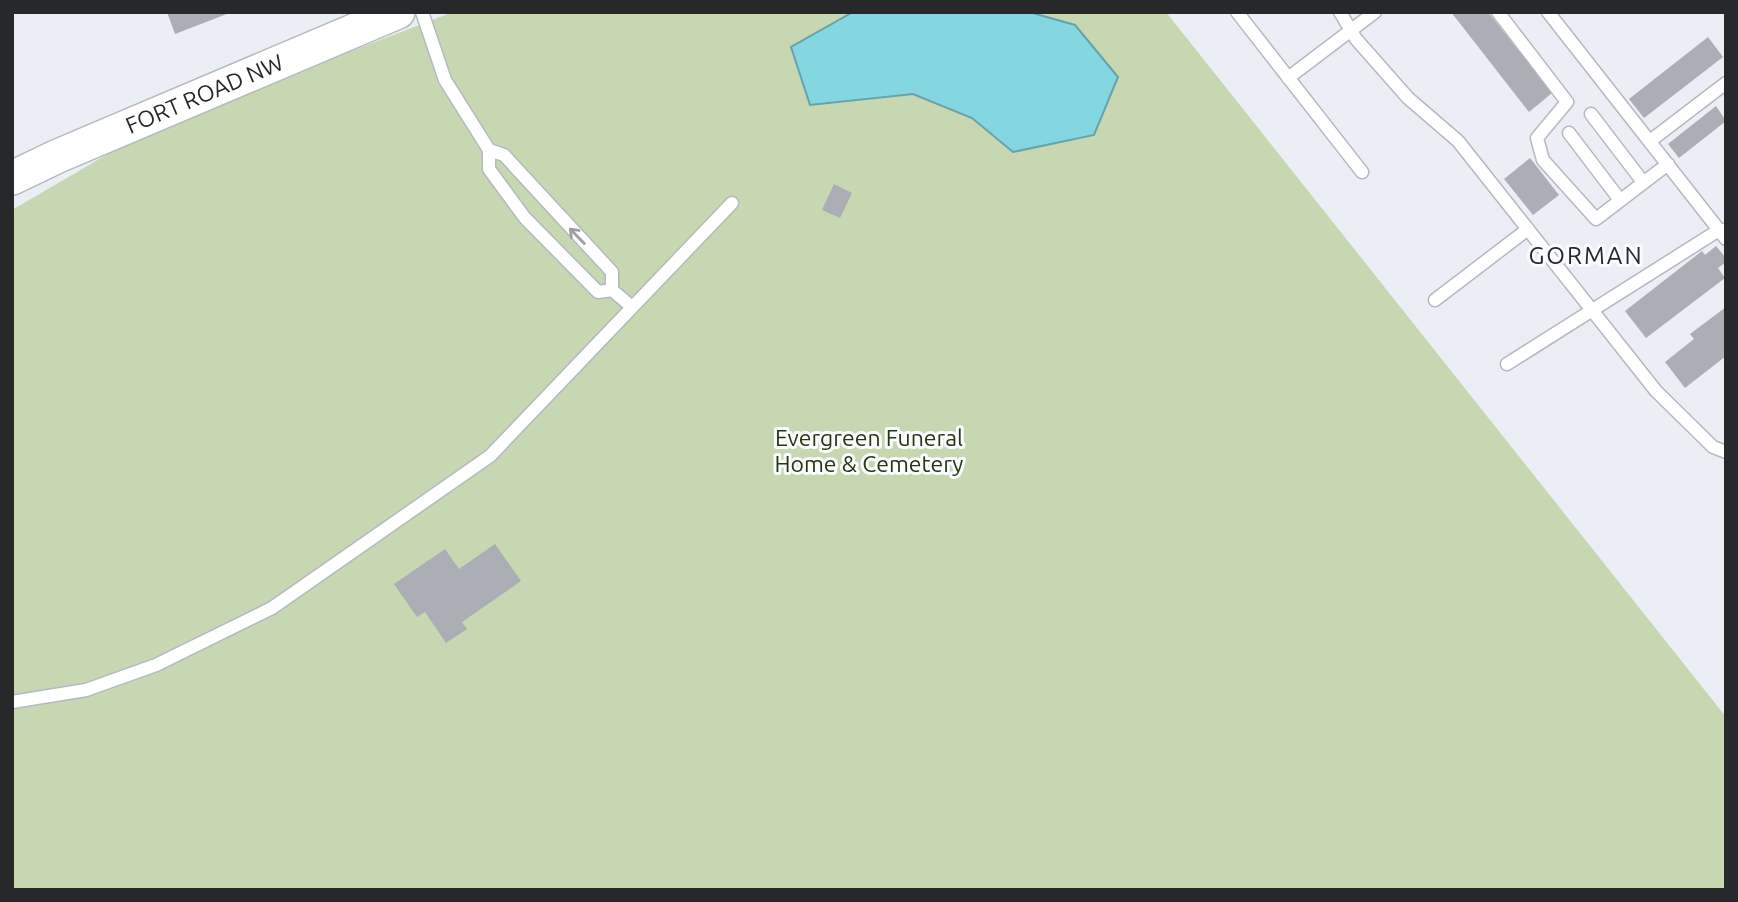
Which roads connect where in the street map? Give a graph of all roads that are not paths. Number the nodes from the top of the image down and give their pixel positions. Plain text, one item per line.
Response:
1 (398, 12) edge
2 (422, 12) edge
3 (1237, 12) edge
4 (1340, 12) edge
5 (1375, 12) edge
6 (1498, 12) edge
7 (1548, 12) edge
8 (1351, 30) junction
9 (1288, 78) junction
10 (1726, 83) edge
11 (1591, 114) dead end
12 (1569, 134) dead end
13 (1650, 142) junction
14 (489, 150) junction
15 (1668, 164) junction
16 (1362, 172) dead end
17 (12, 178) edge
18 (1643, 182) junction
19 (1620, 200) junction
20 (732, 203) dead end
21 (1528, 229) junction
22 (1723, 233) edge
23 (612, 290) junction
24 (1435, 300) dead end
25 (632, 307) junction
26 (1592, 310) junction
27 (1507, 364) dead end
28 (1726, 452) edge
29 (12, 702) edge

1 - 17 street, FORT ROAD NW
2 - 14 lane
3 - 9 lane
4 - 8 lane
5 - 8 lane
6 - 19 lane
7 - 13 lane
8 - 9 lane
8 - 21 lane
9 - 16 lane
10 - 13 lane
11 - 18 lane
12 - 19 lane
13 - 15 lane
23 -> 14 lane
14 - 23 lane
15 - 18 lane
15 - 22 lane
18 - 19 lane
20 - 25 lane
21 - 24 lane
21 - 26 lane
22 - 26 lane
23 - 25 lane
25 - 29 lane
26 - 27 lane
26 - 28 lane

